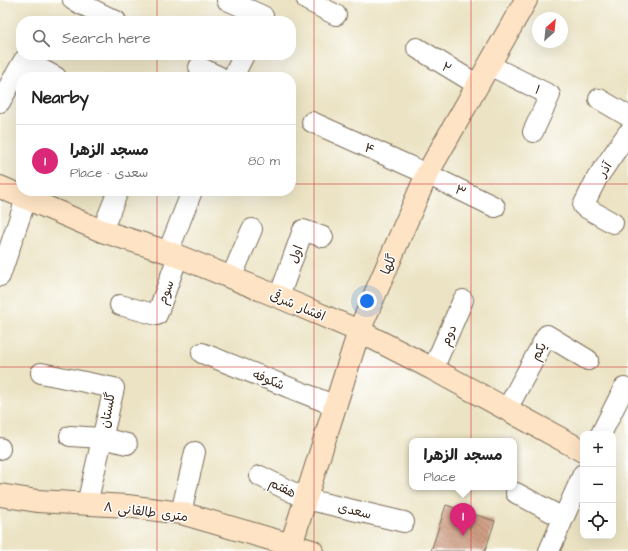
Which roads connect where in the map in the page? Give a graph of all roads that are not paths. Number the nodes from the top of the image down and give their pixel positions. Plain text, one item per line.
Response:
1 (72, 0) edge
2 (227, 0) edge
3 (307, 0) edge
4 (526, 0) edge
5 (265, 12) edge
6 (336, 15) dead end
7 (106, 16) edge
8 (417, 48) dead end
9 (24, 60) edge
10 (24, 60) edge
11 (242, 60) edge
12 (489, 65) junction
13 (199, 67) dead end
14 (17, 72) edge
15 (47, 72) edge
16 (210, 72) edge
17 (236, 72) edge
18 (16, 74) edge
19 (478, 85) junction
20 (599, 99) dead end
21 (0, 102) edge
22 (628, 116) edge
23 (312, 122) dead end
24 (533, 132) dead end
25 (626, 140) edge
26 (427, 174) junction
27 (0, 187) edge
28 (16, 194) edge
29 (20, 196) edge
30 (116, 196) edge
31 (190, 196) edge
32 (26, 199) junction
33 (495, 206) dead end
34 (613, 223) dead end
35 (252, 229) dead end
36 (102, 232) junction
37 (323, 237) dead end
38 (173, 254) junction
39 (0, 276) edge
40 (231, 278) junction
41 (279, 297) junction
42 (462, 300) dead end
43 (120, 305) dead end
44 (359, 331) junction
45 (202, 353) dead end
46 (588, 360) dead end
47 (433, 369) junction
48 (40, 373) dead end
49 (628, 390) edge
50 (336, 406) junction
51 (506, 409) junction
52 (603, 431) edge
53 (70, 436) dead end
54 (102, 438) junction
55 (127, 444) dead end
56 (580, 449) edge
57 (196, 452) dead end
58 (260, 476) dead end
59 (580, 481) edge
60 (516, 493) dead end
61 (0, 494) edge
62 (306, 498) junction
63 (88, 504) junction
64 (180, 513) junction
65 (563, 518) junction
66 (404, 522) dead end
67 (301, 548) edge
68 (549, 551) edge

1 - 7 street
2 - 5 street
3 - 6 street
4 - 12 street, گلها
8 - 19 street, ۲
9 - 14 street
10 - 15 street
11 - 17 street
12 - 19 street, گلها
12 - 24 street, ۱
13 - 16 street
18 - 21 street
19 - 26 street, گلها
20 - 22 street
23 - 26 street, ۴
25 - 34 street, آذر
26 - 33 street, ۳
26 - 44 street, گلها
27 - 28 street, افشار شرقی
29 - 32 street, افشار شرقی
30 - 36 street
31 - 38 street
32 - 36 street, افشار شرقی
32 - 39 street
35 - 40 street
36 - 38 street, افشار شرقی
37 - 41 street, اول
38 - 40 street, افشار شرقی
38 - 43 street, سوم
40 - 41 street, افشار شرقی
41 - 44 street, افشار شرقی
42 - 47 street, دوم
44 - 47 street, افشار شرقی
44 - 50 street, گلها
45 - 50 street, شکوفه
46 - 51 street, یکم
47 - 51 street, افشار شرقی
48 - 54 street, گلستان
49 - 52 street
50 - 62 street, گلها
51 - 56 street, افشار شرقی
53 - 54 street
54 - 55 street
54 - 63 street, گلستان
57 - 64 street
58 - 62 street, هفتم
59 - 65 street
60 - 65 street
61 - 63 street, ۸ متری طالقانی
62 - 66 street, سعدی
62 - 67 street, گلها
63 - 64 street, ۸ متری طالقانی
64 - 67 street, ۸ متری طالقانی
65 - 68 street

